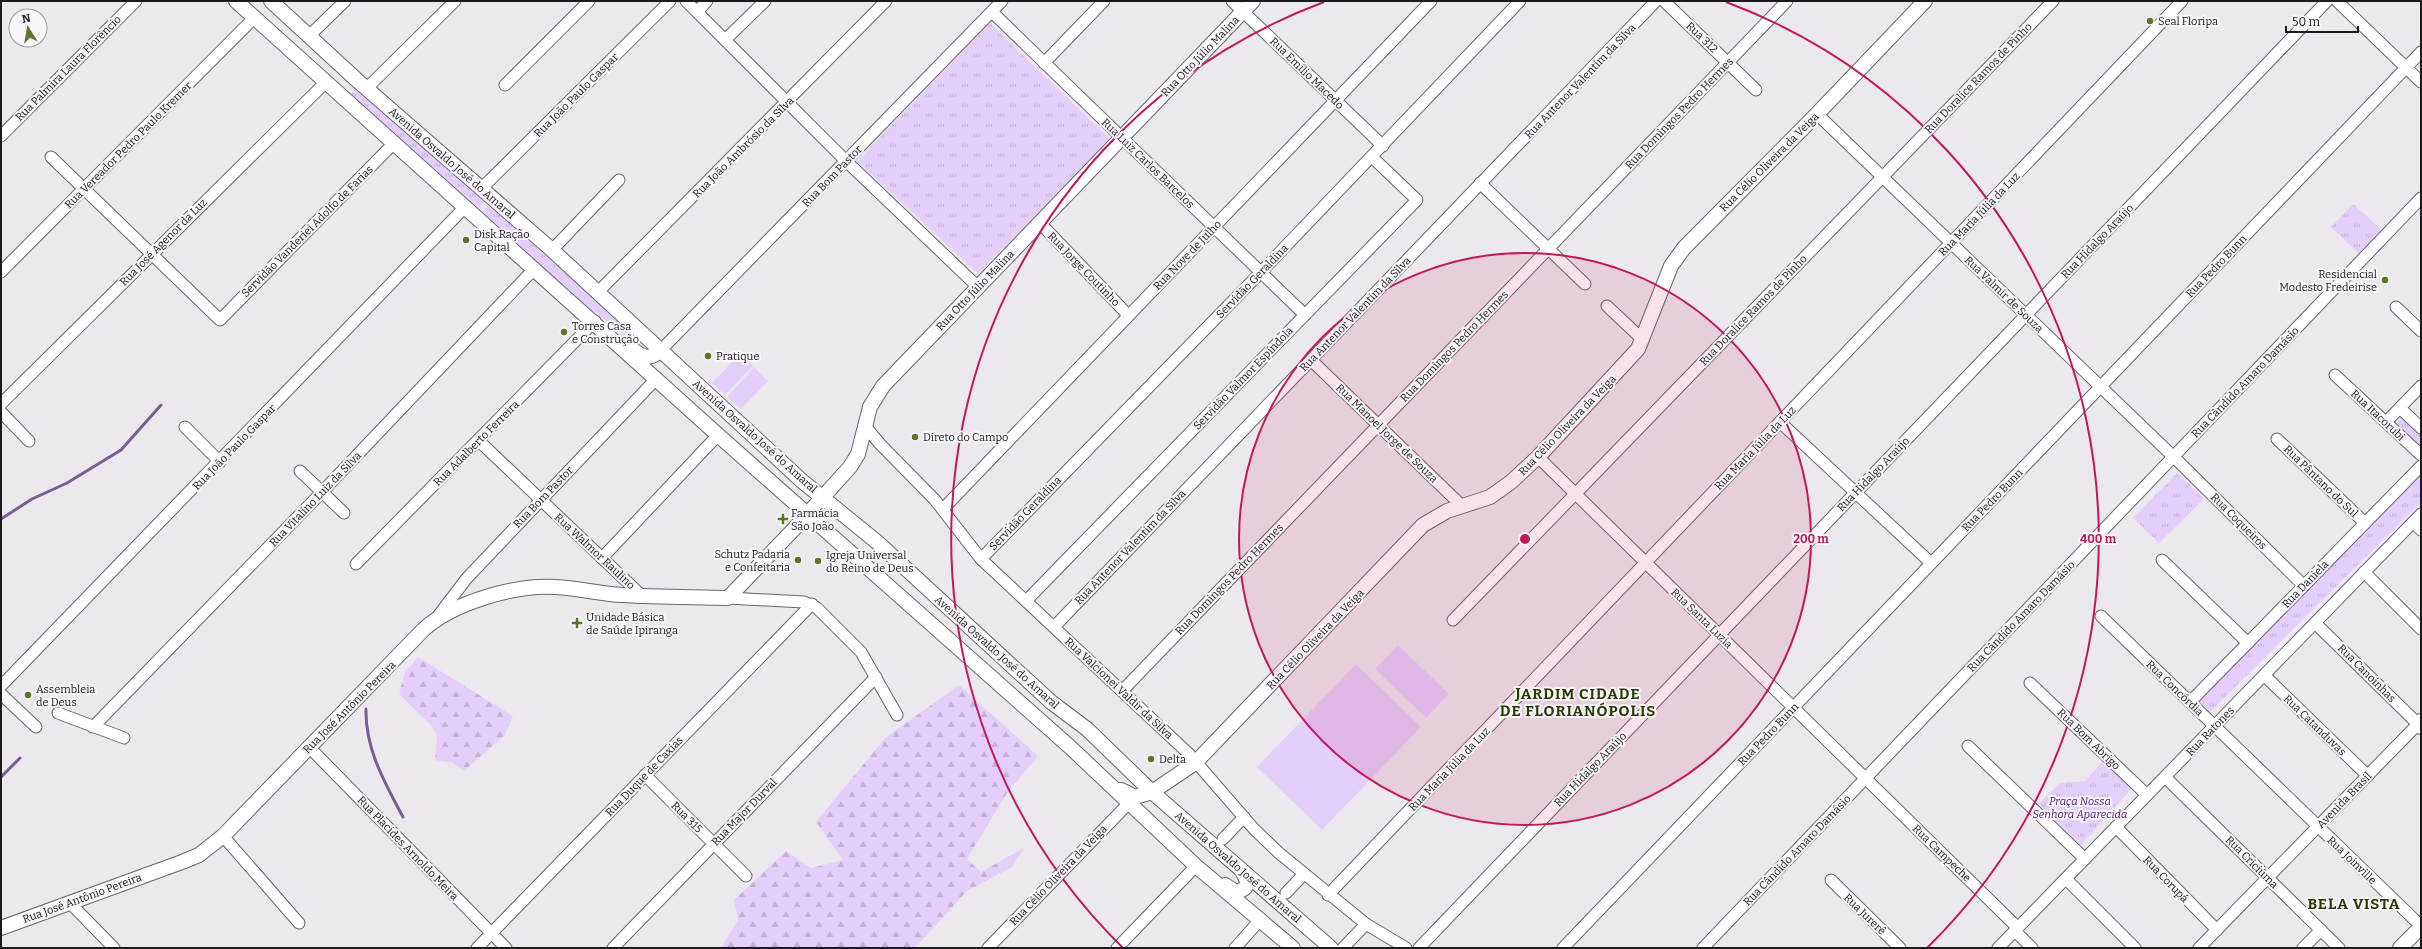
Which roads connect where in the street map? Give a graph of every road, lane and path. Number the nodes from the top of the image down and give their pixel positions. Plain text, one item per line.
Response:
1 (136, 1) edge
2 (236, 1) edge
3 (271, 1) edge
4 (345, 1) edge
5 (455, 1) edge
6 (589, 1) edge
7 (670, 1) edge
8 (686, 1) edge
9 (707, 1) edge
10 (765, 1) edge
11 (886, 1) edge
12 (1002, 1) edge
13 (1104, 1) edge
14 (1232, 1) edge
15 (1253, 1) edge
16 (1431, 1) edge
17 (1520, 1) edge
18 (1656, 1) edge
19 (1664, 1) edge
20 (1787, 1) edge
21 (1925, 1) edge
22 (2053, 1) edge
23 (2182, 1) edge
24 (2327, 1) edge
25 (2337, 1) edge
26 (1243, 11) junction
27 (697, 12) junction
28 (992, 12) junction
29 (255, 18) junction
30 (310, 35) junction
31 (725, 40) junction
32 (2421, 52) edge
33 (1728, 62) junction
34 (1044, 63) junction
35 (2406, 67) junction
36 (326, 82) junction
37 (2421, 82) edge
38 (505, 85) dead end
39 (366, 89) junction
40 (1756, 90) dead end
41 (1336, 100) junction
42 (788, 102) junction
43 (1817, 114) junction
44 (1, 136) edge
45 (1122, 137) junction
46 (395, 142) junction
47 (1383, 146) junction
48 (51, 157) dead end
49 (1372, 157) junction
50 (846, 160) junction
51 (1882, 177) junction
52 (619, 180) dead end
53 (1480, 183) junction
54 (482, 188) junction
55 (84, 189) junction
56 (2421, 198) edge
57 (466, 206) junction
58 (1040, 223) junction
59 (1214, 227) junction
60 (1951, 243) junction
61 (1548, 249) junction
62 (552, 250) junction
63 (151, 254) junction
64 (535, 268) junction
65 (1, 272) edge
66 (1261, 272) junction
67 (1585, 284) dead end
68 (978, 287) junction
69 (598, 292) junction
70 (1607, 306) dead end
71 (2396, 307) dead end
72 (1128, 315) junction
73 (1305, 315) junction
74 (2026, 315) junction
75 (595, 322) junction
76 (2421, 331) edge
77 (1643, 340) junction
78 (661, 350) junction
79 (1311, 360) junction
80 (2335, 374) dead end
81 (657, 378) junction
82 (2100, 386) junction
83 (2421, 386) edge
84 (1, 404) edge
85 (2400, 408) junction
86 (1, 412) edge
87 (1780, 422) junction
88 (2386, 422) junction
89 (1378, 425) junction
90 (865, 426) junction
91 (185, 427) dead end
92 (2421, 428) edge
93 (718, 435) junction
94 (2277, 439) dead end
95 (30, 441) dead end
96 (479, 441) junction
97 (2421, 455) edge
98 (1538, 457) junction
99 (2173, 457) junction
100 (220, 462) junction
101 (2421, 466) edge
102 (300, 471) dead end
103 (322, 492) junction
104 (1856, 492) junction
105 (1575, 493) junction
106 (823, 498) junction
107 (540, 500) junction
108 (1462, 507) junction
109 (943, 509) junction
110 (344, 513) dead end
111 (808, 514) junction
112 (2418, 522) edge
113 (2365, 523) junction
114 (602, 558) junction
115 (980, 559) junction
116 (2162, 560) dead end
117 (1646, 562) junction
118 (1931, 563) junction
119 (356, 564) dead end
120 (2364, 572) junction
121 (2304, 586) junction
122 (642, 596) junction
123 (728, 598) junction
124 (1026, 601) junction
125 (812, 604) junction
126 (2101, 616) dead end
127 (435, 620) junction
128 (1453, 620) dead end
129 (2315, 623) junction
130 (1054, 627) junction
131 (2421, 629) edge
132 (1719, 635) junction
133 (2248, 642) junction
134 (2266, 673) junction
135 (876, 677) junction
136 (2030, 683) dead end
137 (1, 686) edge
138 (1002, 686) junction
139 (1122, 691) junction
140 (1, 694) edge
141 (1051, 702) junction
142 (2190, 702) junction
143 (1793, 707) junction
144 (58, 713) dead end
145 (897, 715) dead end
146 (2420, 724) edge
147 (2215, 726) junction
148 (36, 727) dead end
149 (93, 727) junction
150 (124, 738) dead end
151 (1968, 746) dead end
152 (310, 748) junction
153 (1195, 763) junction
154 (645, 775) junction
155 (2368, 776) junction
156 (2165, 777) junction
157 (1866, 778) junction
158 (1105, 780) junction
159 (1152, 792) junction
160 (2147, 795) junction
161 (1129, 802) junction
162 (1244, 817) junction
163 (2318, 826) junction
164 (2116, 827) junction
165 (223, 836) junction
166 (1223, 839) dead end
167 (714, 844) junction
168 (2085, 859) junction
169 (1196, 866) junction
170 (1244, 873) junction
171 (1303, 875) junction
172 (746, 876) dead end
173 (2268, 878) junction
174 (2066, 879) junction
175 (1831, 880) dead end
176 (1286, 894) dead end
177 (1328, 895) junction
178 (70, 903) junction
179 (1261, 919) junction
180 (299, 923) dead end
181 (1366, 924) junction
182 (2421, 927) edge
183 (1, 928) edge
184 (2017, 929) junction
185 (2217, 930) junction
186 (2321, 930) junction
187 (491, 933) junction
188 (114, 948) edge
189 (477, 948) edge
190 (506, 948) edge
191 (613, 948) edge
192 (988, 948) edge
193 (1117, 948) edge
194 (1234, 948) edge
195 (1293, 948) edge
196 (1331, 948) edge
197 (1344, 948) edge
198 (1406, 948) edge
199 (1419, 948) edge
200 (1563, 948) edge
201 (1704, 948) edge
202 (1900, 948) edge
203 (1998, 948) edge
204 (2032, 948) edge
205 (2135, 948) edge
206 (2199, 948) edge
207 (2303, 948) edge
208 (2339, 948) edge
209 (2400, 948) edge

1 - 44 street, Rua Palmira Laura Florêncio
2 - 29 main road, Avenida Osvaldo José do Amaral
3 - 30 main road, Avenida Osvaldo José do Amaral
4 - 30 street
5 - 39 street
6 - 38 street
7 - 54 street, Rua João Paulo Gaspar
8 - 27 street
9 - 27 street
10 - 31 street
11 - 42 street, Rua João Ambrósio da Silva
12 - 28 street, Rua Bom Pastor
13 - 34 street
14 - 26 street, Rua Emílio Macedo
15 - 26 main road, Rua Otto Júlio Malina
16 - 41 street, Rua Nove de Julho
17 - 47 street, Servidão Geraldina
18 - 53 street, Rua Antenor Valentim da Silva
19 - 33 street, Rua 312
20 - 33 street, Rua Domingos Pedro Hermes
21 - 43 main road, Rua Célio Oliveira da Veiga
22 - 51 street, Rua Doralice Ramos de Pinho
23 - 60 street, Rua Maria Júlia da Luz
24 - 74 street, Rua Hidalgo Araújo
25 - 35 street
26 - 41 street, Rua Emílio Macedo
26 - 45 main road, Rua Otto Júlio Malina
27 - 31 street
28 - 34 street, Rua Luiz Carlos Barcelos
28 - 50 street, Rua Bom Pastor
29 - 36 main road, Avenida Osvaldo José do Amaral
29 - 55 street, Rua Vereador Pedro Paulo Kremer
30 - 39 main road, Avenida Osvaldo José do Amaral
31 - 42 street
32 - 35 street, Rua Pedro Bunn
33 - 40 street, Rua 312
33 - 61 street, Rua Domingos Pedro Hermes
34 - 45 street, Rua Luiz Carlos Barcelos
35 - 37 street
35 - 82 street, Rua Pedro Bunn
36 - 46 main road, Avenida Osvaldo José do Amaral
36 - 63 street, Rua José Agenor da Luz
39 - 54 main road, Avenida Osvaldo José do Amaral
41 - 47 street, Rua Emílio Macedo
41 - 59 street, Rua Nove de Julho
42 - 50 street
42 - 69 street, Rua João Ambrósio da Silva
43 - 51 street, Rua Valmir de Souza
43 - 77 main road, Rua Célio Oliveira da Veiga
45 - 58 main road, Rua Otto Júlio Malina
45 - 59 street, Rua Luiz Carlos Barcelos
46 - 57 main road, Avenida Osvaldo José do Amaral
46 - 63 street, Servidão Vanderiei Adolfo de Farias
47 - 49 street, Servidão Geraldina
48 - 55 street
49 - 66 street, Servidão Geraldina
49 - 73 street, Servidão Valmor Espíndola
50 - 68 street
50 - 78 street, Rua Bom Pastor
51 - 60 street, Rua Valmir de Souza
51 - 105 street, Rua Doralice Ramos de Pinho
52 - 62 street
53 - 61 street
53 - 79 street, Rua Antenor Valentim da Silva
54 - 62 main road, Avenida Osvaldo José do Amaral
55 - 63 street
55 - 65 street, Rua Vereador Pedro Paulo Kremer
56 - 99 street, Rua Cândido Amaro Damásio
57 - 64 main road, Avenida Osvaldo José do Amaral
57 - 100 street, Rua João Paulo Gaspar
58 - 68 main road, Rua Otto Júlio Malina
58 - 72 street, Rua Jorge Coutinho
59 - 66 street, Rua Luiz Carlos Barcelos
59 - 72 street, Rua Nove de Julho
60 - 74 street, Rua Valmir de Souza
60 - 87 street, Rua Maria Júlia da Luz
61 - 67 street
61 - 89 street, Rua Domingos Pedro Hermes
62 - 69 main road, Avenida Osvaldo José do Amaral
63 - 84 street, Rua José Agenor da Luz
64 - 75 main road, Avenida Osvaldo José do Amaral
64 - 103 street, Rua Vitalino Luiz da Silva
66 - 73 street, Rua Luiz Carlos Barcelos
66 - 115 street, Servidão Geraldina
68 - 90 main road, Rua Otto Júlio Malina
69 - 78 main road, Avenida Osvaldo José do Amaral
70 - 77 street
71 - 76 street
72 - 109 street, Rua Nove de Julho
73 - 124 street, Servidão Valmor Espíndola
74 - 82 street, Rua Valmir de Souza
74 - 104 street, Rua Hidalgo Araújo
75 - 78 main road
75 - 81 main road, Avenida Osvaldo José do Amaral
75 - 96 street, Rua Adalberto Ferreira
77 - 98 main road, Rua Célio Oliveira da Veiga
78 - 106 main road, Avenida Osvaldo José do Amaral
79 - 89 street, Rua Manoel Jorge de Souza
79 - 130 street, Rua Antenor Valentim da Silva
80 - 88 street, Rua Itacorubi
81 - 93 main road, Avenida Osvaldo José do Amaral
81 - 107 street, Rua Bom Pastor
82 - 99 street, Rua Valmir de Souza
82 - 118 street, Rua Pedro Bunn
83 - 85 street
85 - 88 street
85 - 92 street
86 - 95 street
87 - 104 street
87 - 117 street, Rua Maria Júlia da Luz
88 - 97 street, Rua Itacorubi
89 - 108 street, Rua Manoel Jorge de Souza
89 - 139 street, Rua Domingos Pedro Hermes
90 - 106 main road, Rua Otto Júlio Malina
90 - 109 street, Rua Valcionei Valdir da Silva
91 - 100 street
93 - 111 main road, Avenida Osvaldo José do Amaral
93 - 114 street
94 - 113 street, Rua Pântano do Sul
96 - 107 street, Rua Walmor Raulino
96 - 119 street, Rua Adalberto Ferreira
98 - 105 street, Rua Santa Luzia
98 - 108 main road, Rua Célio Oliveira da Veiga
99 - 121 street, Rua Coqueiros
99 - 157 street, Rua Cândido Amaro Damásio
100 - 137 street, Rua João Paulo Gaspar
101 - 113 street, Rua Daniela
102 - 103 street
103 - 110 street
103 - 149 street, Rua Vitalino Luiz da Silva
104 - 118 street
104 - 132 street, Rua Hidalgo Araújo
105 - 117 street, Rua Santa Luzia
105 - 128 street, Rua Doralice Ramos de Pinho
106 - 111 main road, Rua Otto Júlio Malina
106 - 141 main road, Avenida Osvaldo José do Amaral
107 - 114 street, Rua Walmor Raulino
107 - 127 street, Rua Bom Pastor
108 - 153 main road, Rua Célio Oliveira da Veiga
109 - 115 street, Rua Valcionei Valdir da Silva
111 - 123 main road, Rua Otto Júlio Malina
111 - 138 main road, Avenida Osvaldo José do Amaral
112 - 120 street, Rua Ratones
113 - 121 street, Rua Daniela
114 - 122 street, Rua Walmor Raulino
115 - 124 street, Rua Valcionei Valdir da Silva
116 - 133 street
117 - 132 street, Rua Santa Luzia
117 - 177 street, Rua Maria Júlia da Luz
118 - 143 street, Rua Pedro Bunn
120 - 129 street, Rua Ratones
120 - 131 street
121 - 133 street, Rua Daniela
122 - 123 main road, Rua José Antônio Pereira
122 - 127 main road, Rua José Antônio Pereira
123 - 125 street
124 - 130 street, Rua Valcionei Valdir da Silva
125 - 135 street
125 - 154 street, Rua Duque de Caxias
126 - 142 street, Rua Concórdia
127 - 152 main road, Rua José Antônio Pereira
129 - 134 street, Rua Ratones
129 - 146 street, Rua Canoinhas
130 - 139 street, Rua Valcionei Valdir da Silva
132 - 143 street, Rua Santa Luzia
132 - 199 street, Rua Hidalgo Araújo
133 - 142 street, Rua Daniela
134 - 147 street, Rua Ratones
134 - 155 street, Rua Catanduvas
135 - 145 street
135 - 167 street, Rua Major Durval
136 - 160 street, Rua Bom Abrigo
138 - 141 main road
138 - 158 main road, Avenida Osvaldo José do Amaral
139 - 153 street, Rua Valcionei Valdir da Silva
140 - 148 street
141 - 159 main road, Avenida Osvaldo José do Amaral
142 - 147 street, Rua Concórdia
143 - 157 street, Rua Santa Luzia
143 - 200 street, Rua Pedro Bunn
144 - 149 street
146 - 155 street, Avenida Brasil
147 - 156 street, Rua Ratones
147 - 163 street, Rua Concórdia
149 - 150 street
151 - 168 street
152 - 165 main road, Rua José Antônio Pereira
152 - 187 street, Rua Placides Arnoldo Meira
153 - 159 main road, Rua Célio Oliveira da Veiga
153 - 162 street, Rua Valcionei Valdir da Silva
154 - 167 street, Rua 315
154 - 187 street, Rua Duque de Caxias
155 - 163 street, Avenida Brasil
156 - 160 street, Rua Ratones
156 - 173 street, Rua Criciúma
157 - 184 street, Rua Campeche
157 - 201 street, Rua Cândido Amaro Damásio
158 - 159 main road, Rua Célio Oliveira da Veiga
158 - 161 main road, Avenida Osvaldo José do Amaral
159 - 170 main road, Avenida Osvaldo José do Amaral
160 - 164 street, Rua Ratones
161 - 169 main road, Avenida Osvaldo José do Amaral
161 - 192 street, Rua Célio Oliveira da Veiga
162 - 166 street
162 - 171 street, Rua Valcionei Valdir da Silva
163 - 173 street, Avenida Brasil
163 - 182 street, Rua Joinville
164 - 168 street, Rua Ratones
164 - 185 street, Rua Corupá
165 - 178 main road, Rua José Antônio Pereira
165 - 180 street
167 - 172 street, Rua 315
167 - 191 street, Rua Major Durval
168 - 174 street, Rua Ratones
169 - 170 main road
169 - 179 main road, Avenida Osvaldo José do Amaral
169 - 193 street
170 - 196 main road, Avenida Osvaldo José do Amaral
171 - 176 street
171 - 177 street, Rua Valcionei Valdir da Silva
173 - 185 street, Avenida Brasil
173 - 186 street, Rua Criciúma
174 - 184 street, Rua Ratones
174 - 205 street
175 - 202 street, Rua Jurerê
177 - 181 street, Rua Valcionei Valdir da Silva
178 - 183 main road, Rua José Antônio Pereira
178 - 188 street
179 - 194 street
179 - 195 main road, Avenida Osvaldo José do Amaral
181 - 197 street
181 - 198 street, Rua Valcionei Valdir da Silva
182 - 209 main road
184 - 203 street, Rua Ratones
184 - 204 street, Rua Campeche
185 - 206 street, Avenida Brasil
186 - 207 street
186 - 208 street, Rua Criciúma
187 - 189 street, Rua Duque de Caxias
187 - 190 street, Rua Placides Arnoldo Meira

